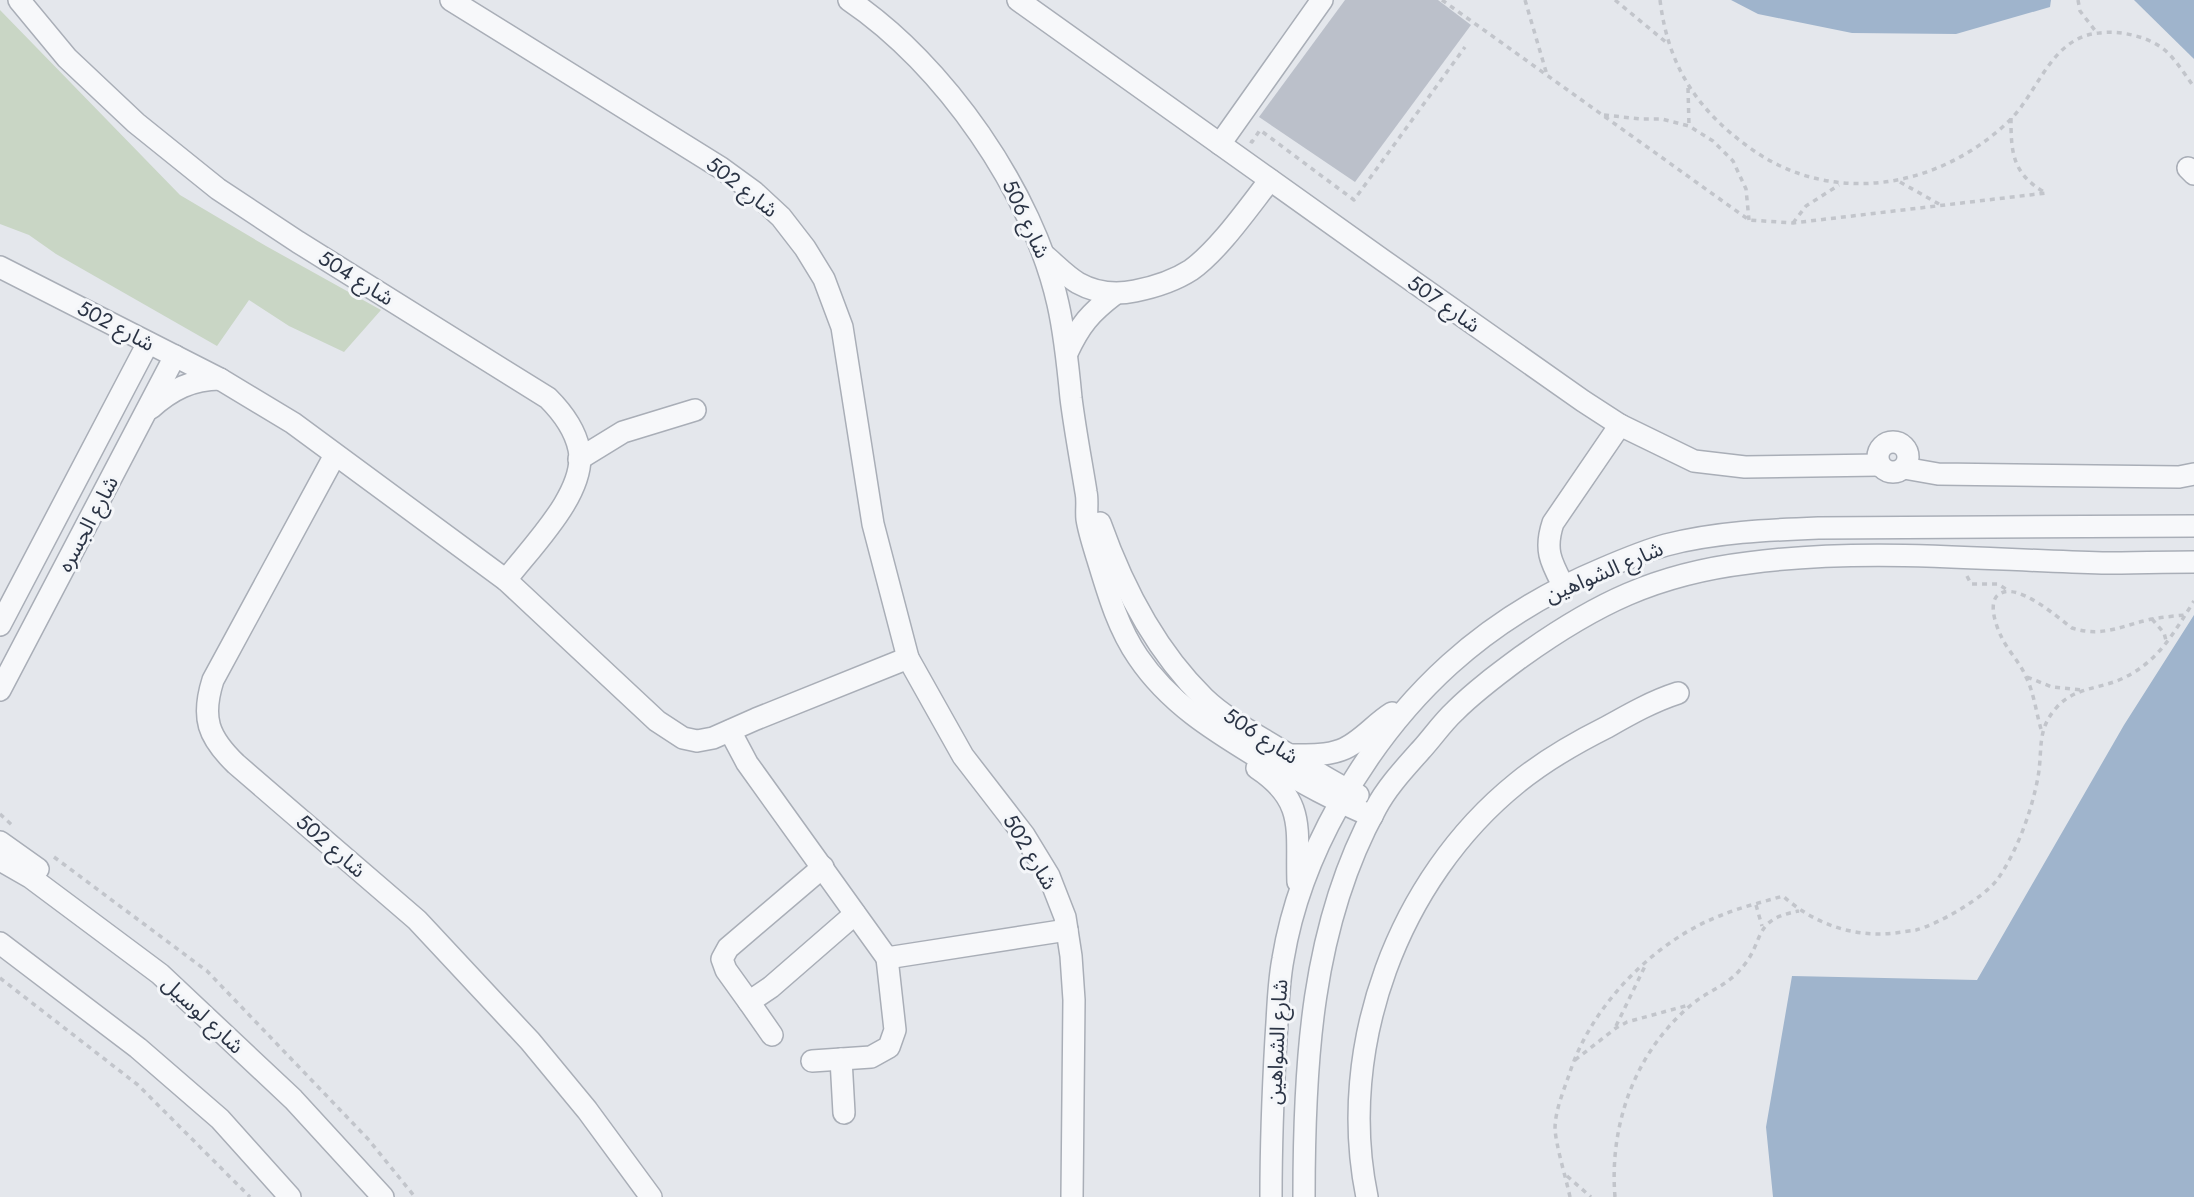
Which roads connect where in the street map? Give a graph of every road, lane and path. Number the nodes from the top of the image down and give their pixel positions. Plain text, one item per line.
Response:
1 (19, 0) edge
2 (451, 0) edge
3 (849, 0) edge
4 (1018, 0) edge
5 (1322, 0) edge
6 (1442, 0) edge
7 (1525, 0) edge
8 (1615, 0) edge
9 (1660, 0) edge
10 (2078, 0) edge
11 (2097, 33) junction
12 (1668, 44) junction
13 (1465, 47) dead end
14 (1546, 75) junction
15 (1688, 86) junction
16 (2194, 87) edge
17 (1602, 115) junction
18 (2011, 118) junction
19 (1689, 127) junction
20 (1252, 142) dead end
21 (1220, 144) junction
22 (1270, 180) junction
23 (1898, 181) junction
24 (1840, 184) junction
25 (1941, 205) junction
26 (1749, 220) junction
27 (1793, 223) junction
28 (1044, 255) junction
29 (0, 267) edge
30 (1115, 294) junction
31 (148, 344) junction
32 (1067, 353) junction
33 (175, 356) junction
34 (220, 379) junction
35 (695, 410) dead end
36 (147, 412) junction
37 (1620, 425) junction
38 (335, 455) junction
39 (579, 459) junction
40 (2194, 474) edge
41 (1087, 496) junction
42 (2194, 526) edge
43 (2194, 562) edge
44 (506, 580) junction
45 (1563, 585) junction
46 (2194, 601) edge
47 (2185, 615) junction
48 (2152, 619) junction
49 (0, 625) edge
50 (2168, 644) junction
51 (908, 658) junction
52 (2027, 677) junction
53 (0, 690) edge
54 (2082, 690) junction
55 (1678, 693) dead end
56 (1409, 704) junction
57 (730, 731) junction
58 (2041, 731) junction
59 (1232, 742) junction
60 (1290, 755) junction
61 (1344, 797) junction
62 (1375, 810) junction
63 (0, 814) edge
64 (9, 836) edge
65 (51, 855) dead end
66 (0, 860) edge
67 (823, 867) junction
68 (1300, 893) junction
69 (1756, 905) junction
70 (1799, 911) junction
71 (79, 914) junction
72 (855, 914) junction
73 (1763, 927) junction
74 (1067, 930) junction
75 (0, 943) edge
76 (887, 958) junction
77 (1647, 962) junction
78 (0, 978) edge
79 (750, 1002) junction
80 (1692, 1004) junction
81 (1616, 1028) junction
82 (772, 1035) dead end
83 (841, 1059) junction
84 (812, 1061) dead end
85 (1573, 1062) junction
86 (844, 1112) dead end
87 (1565, 1174) junction
88 (250, 1197) edge
89 (290, 1197) edge
90 (383, 1197) edge
91 (415, 1197) edge
92 (651, 1197) edge
93 (1072, 1197) edge
94 (1271, 1197) edge
95 (1304, 1197) edge
96 (1367, 1197) edge
97 (1570, 1197) edge
98 (1591, 1197) edge
99 (1615, 1197) edge

1 - 39 street, شارع 504
2 - 51 street, شارع 502
3 - 28 street, شارع 506
4 - 21 street, شارع 507
5 - 21 street
6 - 14 path
7 - 14 path
8 - 12 path
9 - 12 path
10 - 11 path
11 - 16 path
11 - 18 path
12 - 15 path
13 - 20 path
14 - 17 path
15 - 19 path
15 - 24 path
17 - 19 path
17 - 26 path
18 - 23 path
18 - 25 path
19 - 26 path
21 - 22 street, شارع 507
22 - 30 street
22 - 37 street, شارع 507
23 - 24 path
23 - 25 path
24 - 27 path
25 - 27 path
26 - 27 path
28 - 30 street
28 - 32 street, شارع 506
29 - 31 street, شارع 502
30 - 32 street
31 - 33 street, شارع 502
31 - 49 street, شارع الجسره
32 - 41 street, شارع 506
33 - 34 street, شارع 502
33 - 36 street, شارع الجسره
34 - 36 street
34 - 38 street, شارع 502
35 - 39 street
36 - 53 street, شارع الجسره
37 - 40 street, شارع 507
37 - 45 street
38 - 44 street, شارع 502
38 - 92 street, شارع 502
39 - 44 street
41 - 59 street, شارع 506
41 - 60 street, شارع 506
42 - 45 street, شارع الشواهين
43 - 62 street, شارع الشواهين
44 - 57 street, شارع 502
45 - 56 street, شارع الشواهين
46 - 47 path
47 - 48 path
47 - 50 path
48 - 50 path
48 - 52 path
50 - 54 path
51 - 57 street, شارع 502
51 - 74 street, شارع 502
52 - 54 path
52 - 58 path
54 - 58 path
55 - 96 street
56 - 60 street
56 - 61 street, شارع الشواهين
57 - 67 street
58 - 70 path
59 - 61 street, شارع 506
59 - 68 street, شارع 506
60 - 61 street, شارع 506
61 - 62 street, شارع 506
61 - 68 street, شارع الشواهين
62 - 95 street, شارع الشواهين
63 - 64 path
64 - 71 street
65 - 91 path
66 - 71 street, شارع لوسيل
67 - 72 street
67 - 79 street
68 - 94 street, شارع الشواهين
69 - 70 path
69 - 73 path
69 - 77 path
70 - 73 path
71 - 90 street, شارع لوسيل
72 - 76 street
72 - 79 street
73 - 80 path
74 - 76 street
74 - 93 street, شارع 502
75 - 89 street
76 - 83 street
77 - 81 path
77 - 85 path
78 - 88 path
79 - 82 street
80 - 81 path
80 - 99 path
81 - 85 path
83 - 84 street
83 - 86 street
85 - 87 path
87 - 97 path
87 - 98 path

